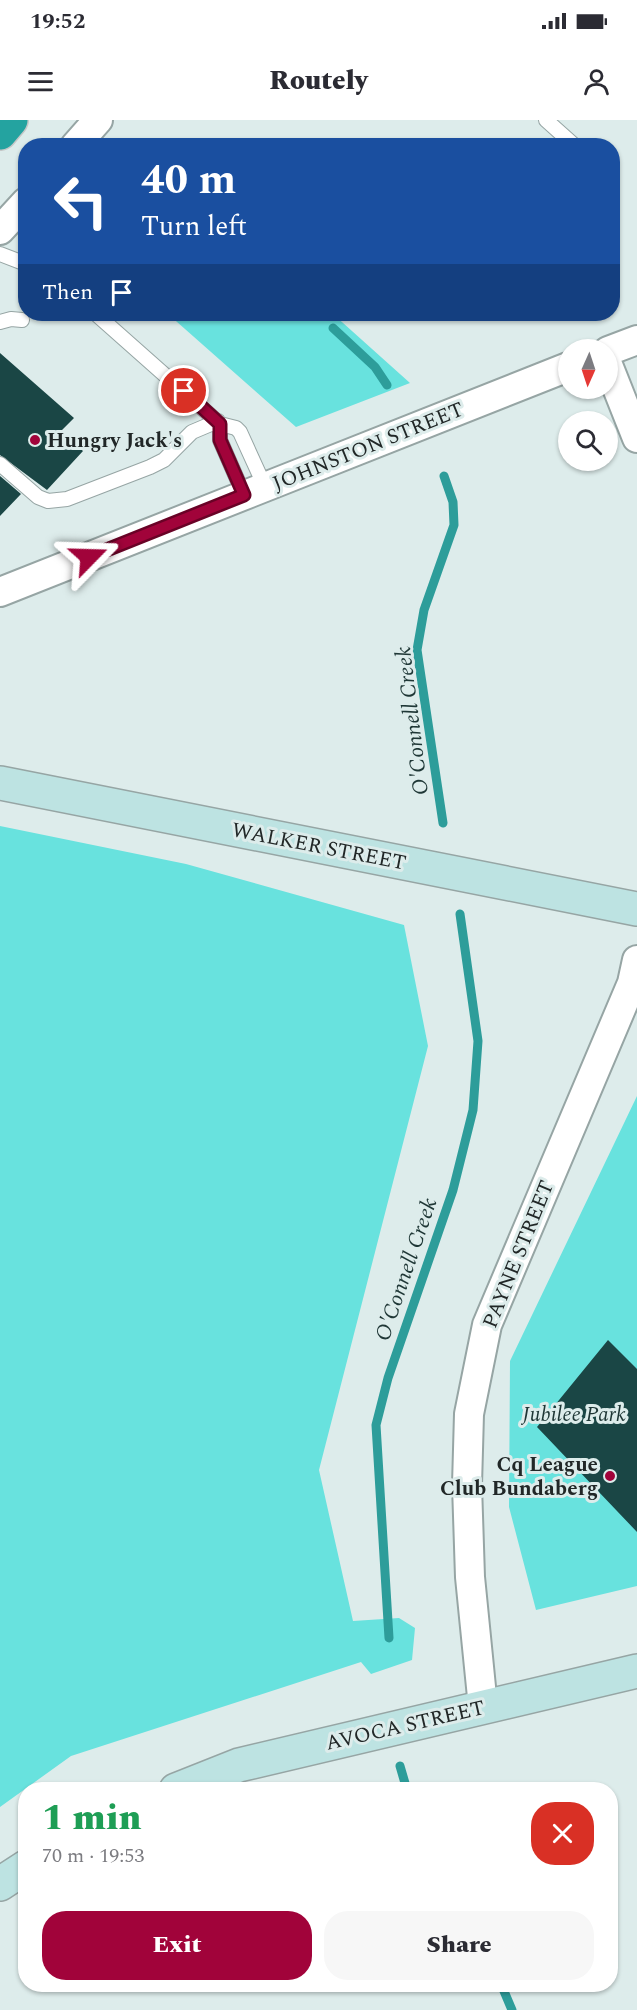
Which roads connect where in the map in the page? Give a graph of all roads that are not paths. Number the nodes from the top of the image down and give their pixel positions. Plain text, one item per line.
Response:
1 (11, 120) edge
2 (98, 120) edge
3 (546, 120) edge
4 (0, 133) edge
5 (82, 138) edge
6 (565, 138) edge
7 (18, 211) edge
8 (0, 230) edge
9 (0, 254) edge
10 (18, 261) edge
11 (18, 320) edge
12 (104, 321) edge
13 (0, 322) edge
14 (637, 340) edge
15 (618, 347) edge
16 (558, 371) edge
17 (618, 390) edge
18 (219, 422) junction
19 (637, 438) edge
20 (0, 464) edge
21 (254, 491) junction
22 (0, 592) edge
23 (0, 783) edge
24 (637, 909) edge
25 (637, 960) edge
26 (637, 1671) edge
27 (483, 1707) junction
28 (196, 1782) edge
29 (18, 1872) edge
30 (0, 1884) edge

1 - 4 highway
2 - 5 street
3 - 6 lane
7 - 8 street
9 - 10 lane
11 - 13 lane
12 - 18 lane
14 - 15 street
16 - 21 street, JOHNSTON STREET
17 - 19 street
18 - 20 lane
18 - 21 lane
18 - 21 lane
21 - 22 street, JOHNSTON STREET
23 - 24 street, WALKER STREET
25 - 27 street, PAYNE STREET
26 - 27 street, AVOCA STREET
27 - 28 street, AVOCA STREET
29 - 30 street

